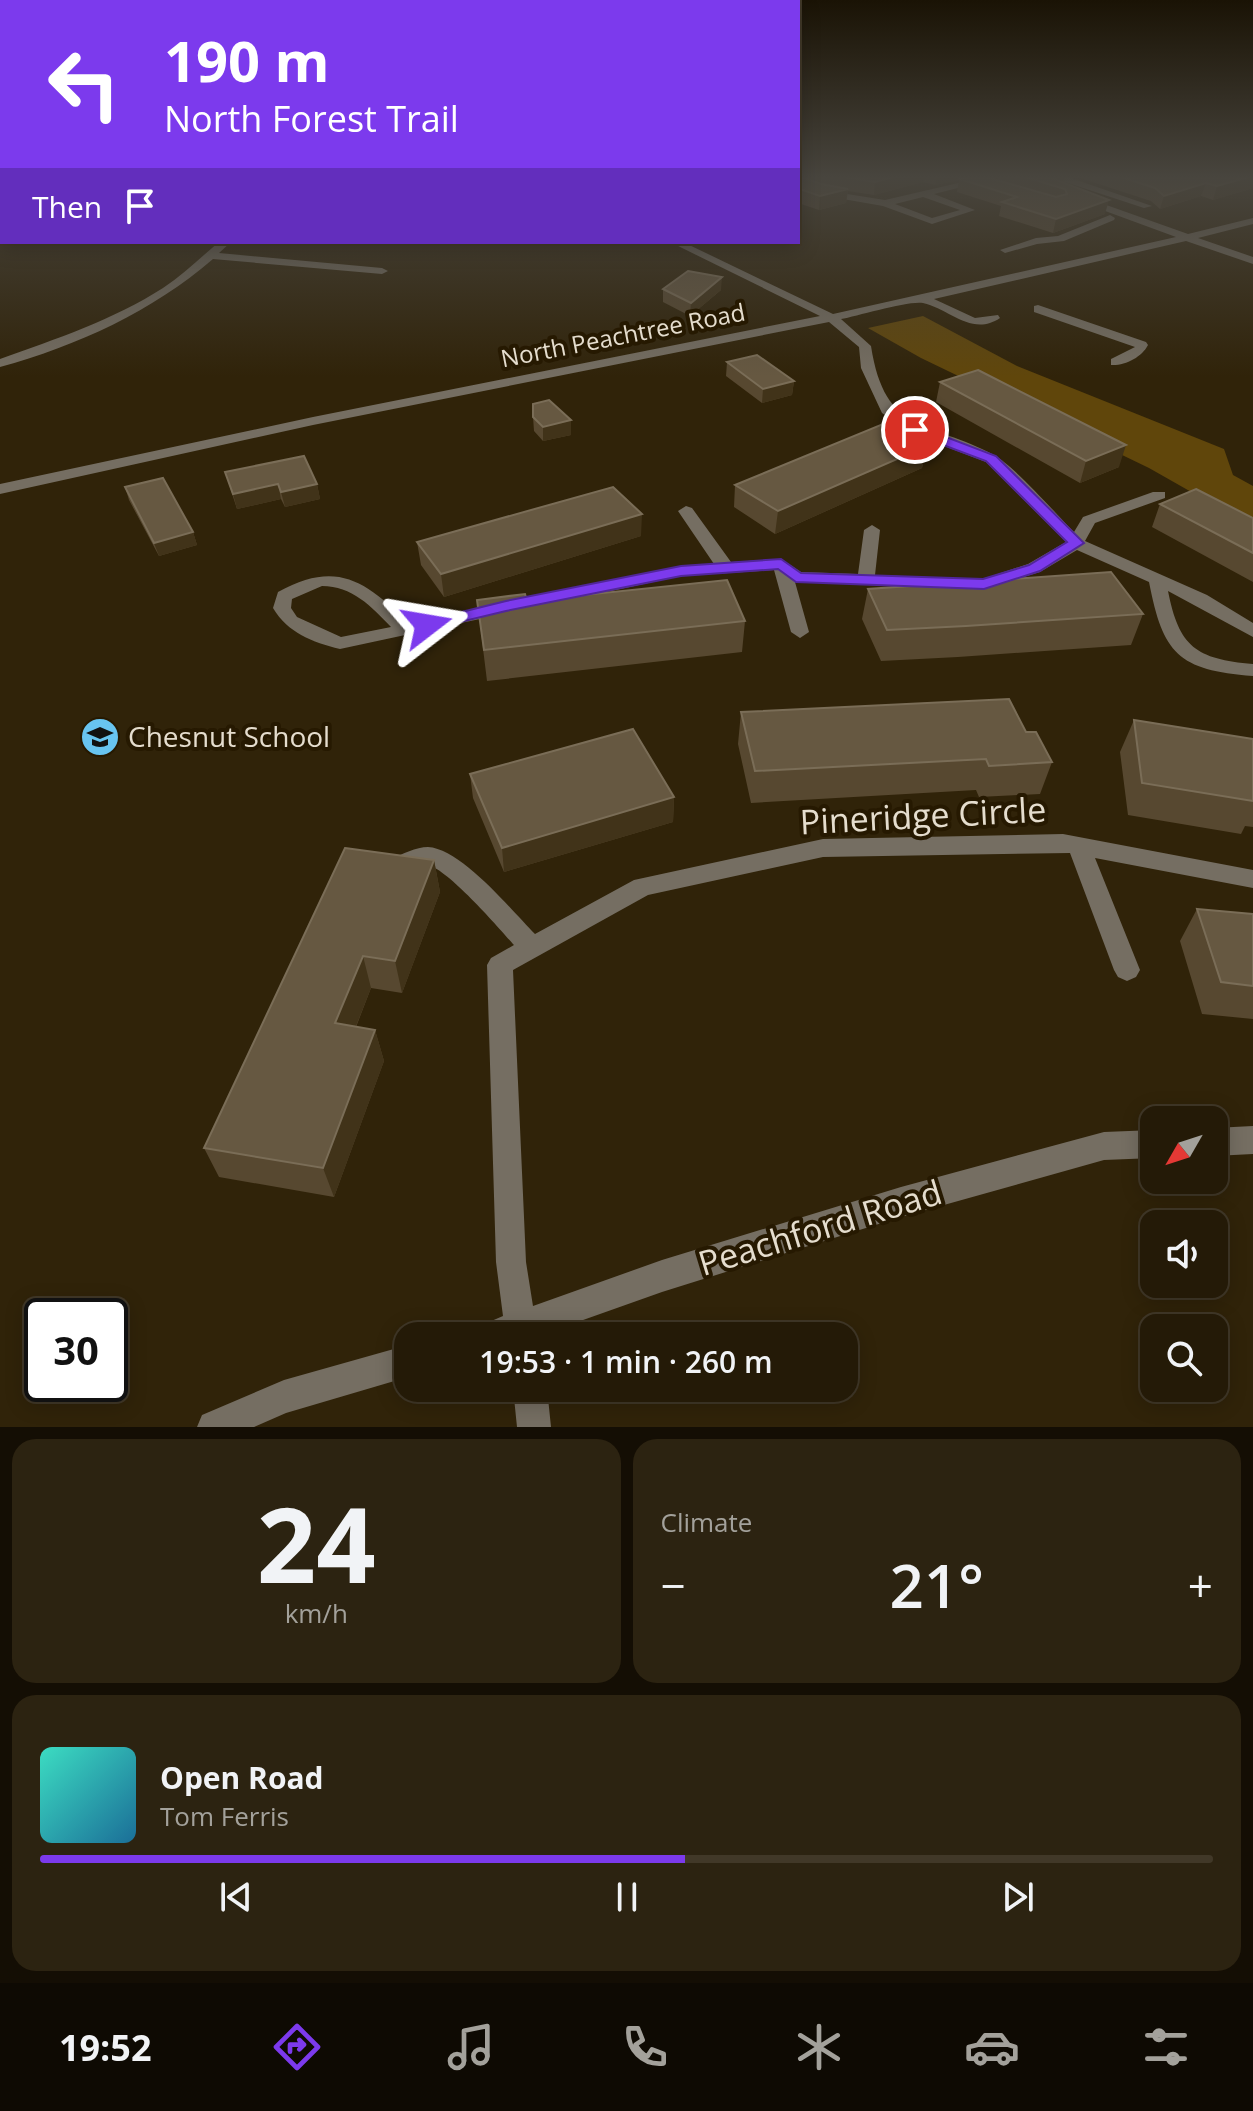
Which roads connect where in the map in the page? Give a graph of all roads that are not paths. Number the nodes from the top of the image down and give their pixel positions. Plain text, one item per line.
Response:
1 (223, 244) edge
2 (679, 244) edge
3 (1027, 244) edge
4 (1167, 244) edge
5 (1178, 244) edge
6 (1205, 244) edge
7 (1005, 250) dead end
8 (208, 255) junction
9 (1253, 261) edge
10 (1253, 269) edge
11 (382, 271) dead end
12 (924, 299) junction
13 (1038, 309) dead end
14 (994, 318) dead end
15 (833, 319) junction
16 (1116, 362) dead end
17 (0, 363) edge
18 (2, 484) edge
19 (1159, 495) dead end
20 (686, 511) dead end
21 (872, 530) dead end
22 (1076, 543) junction
23 (781, 564) junction
24 (726, 568) junction
25 (1157, 579) junction
26 (866, 580) junction
27 (405, 630) junction
28 (1253, 631) edge
29 (800, 632) dead end
30 (1253, 670) edge
31 (1079, 846) junction
32 (400, 865) edge
33 (1253, 879) edge
34 (532, 947) junction
35 (1127, 970) dead end
36 (1253, 1140) edge
37 (1228, 1141) edge
38 (1140, 1145) edge
39 (512, 1322) edge
40 (541, 1322) edge
41 (394, 1365) edge
42 (531, 1402) edge
43 (214, 1427) edge
44 (534, 1427) edge

1 - 8 street
2 - 15 street
3 - 7 street
4 - 12 street, North Peachtree Road
5 - 10 street
6 - 9 street
8 - 11 street
8 - 17 street
12 - 14 street
12 - 15 street, North Peachtree Road
13 - 16 street
15 - 18 street, North Peachtree Road
15 - 22 street
19 - 22 street
20 - 24 street
21 - 26 street
22 - 25 street
22 - 26 street
23 - 24 street
23 - 26 street
23 - 29 street
24 - 27 street
25 - 28 street
25 - 30 street
27 - 27 street
31 - 33 street, Pineridge Circle
31 - 34 street, Pineridge Circle
31 - 35 street
32 - 34 street
34 - 39 street, Pineridge Circle
36 - 37 street
38 - 40 street, Peachford Road
41 - 43 street
42 - 44 street

